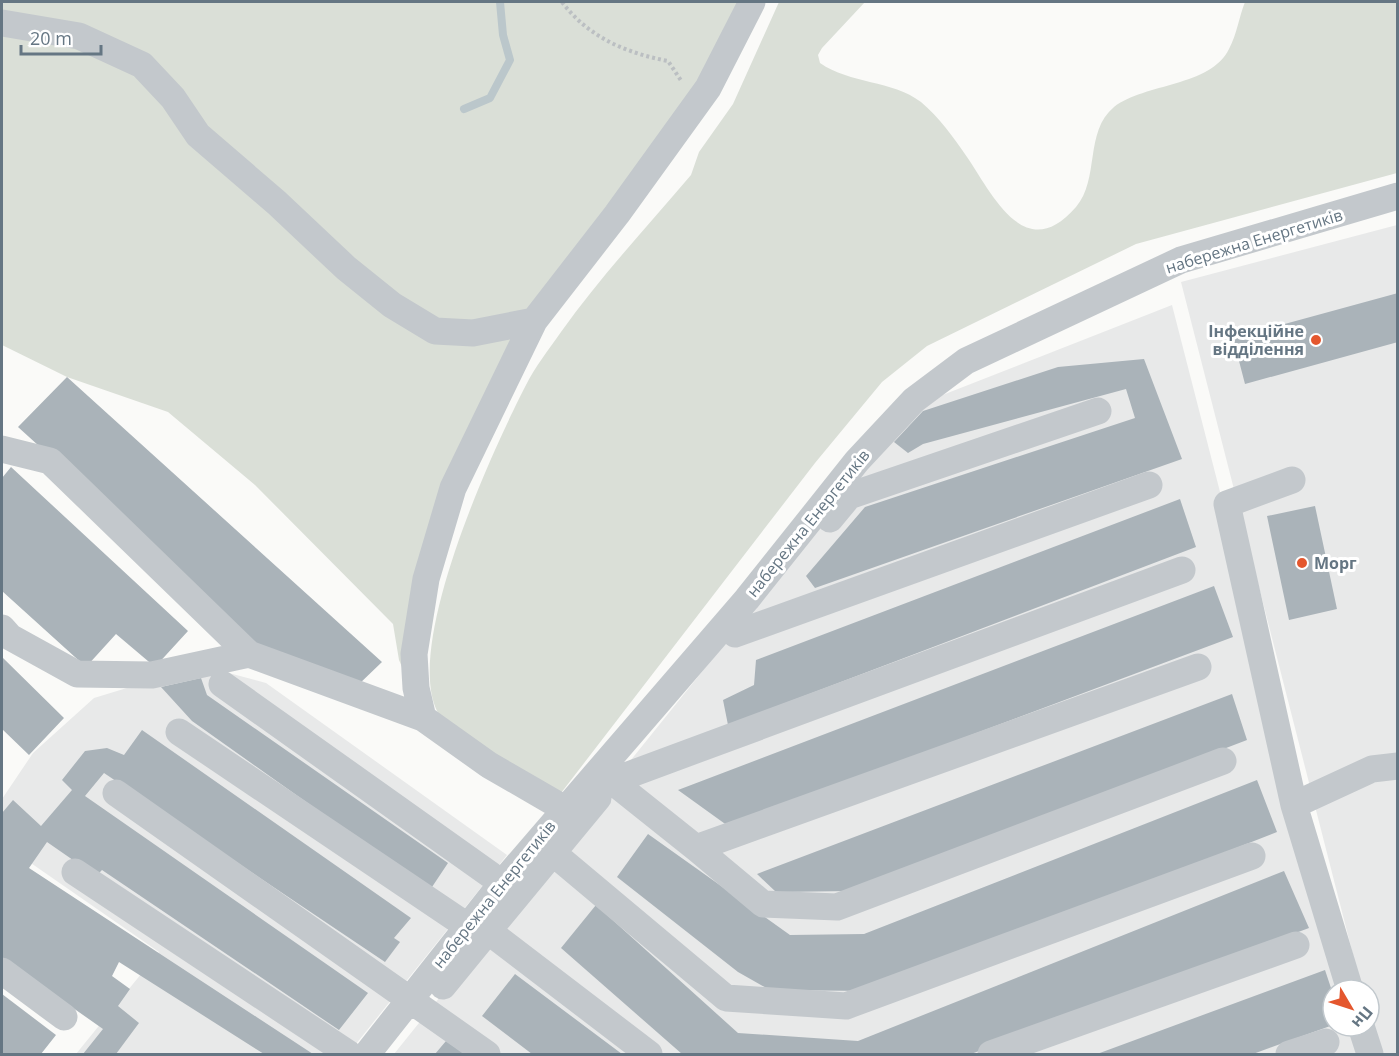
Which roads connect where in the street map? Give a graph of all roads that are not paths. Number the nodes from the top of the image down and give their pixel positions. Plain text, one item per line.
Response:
1 (752, 2) edge
2 (2, 23) edge
3 (1398, 196) edge
4 (534, 321) junction
5 (1098, 411) dead end
6 (2, 449) edge
7 (1292, 480) dead end
8 (1149, 485) dead end
9 (1182, 570) dead end
10 (2, 628) edge
11 (735, 634) junction
12 (249, 654) junction
13 (1198, 667) dead end
14 (222, 684) dead end
15 (423, 718) junction
16 (179, 732) dead end
17 (1222, 761) dead end
18 (1398, 766) edge
19 (612, 781) junction
20 (116, 793) dead end
21 (1294, 805) junction
22 (565, 809) junction
23 (696, 848) junction
24 (553, 853) junction
25 (1252, 856) dead end
26 (75, 872) dead end
27 (502, 883) junction
28 (477, 929) junction
29 (1296, 945) dead end
30 (2, 971) edge
31 (1346, 978) edge
32 (417, 1004) junction
33 (64, 1017) dead end
34 (1365, 1038) edge
35 (1326, 1042) dead end
36 (349, 1054) edge
37 (367, 1054) edge
38 (387, 1054) edge
39 (487, 1054) edge
40 (649, 1054) edge
41 (991, 1054) edge
42 (1289, 1054) edge
43 (1370, 1054) edge

1 - 4 street
2 - 4 street
3 - 22 street, набережна Енергетиків
4 - 15 street
5 - 11 street
6 - 12 street
7 - 21 street
8 - 11 street
9 - 19 street
10 - 12 street
11 - 19 street
12 - 15 street
13 - 23 street
14 - 27 street
15 - 22 street
16 - 28 street
17 - 23 street
18 - 21 street
19 - 23 street
19 - 24 street
20 - 32 street
21 - 31 street
22 - 27 street, набережна Енергетиків
24 - 25 street
24 - 28 street
26 - 36 street
27 - 28 street, набережна Енергетиків
28 - 32 street, набережна Енергетиків
28 - 40 street
29 - 41 street
30 - 33 street
32 - 37 street, набережна Енергетиків
32 - 38 street
32 - 39 street
34 - 43 street
35 - 42 street

